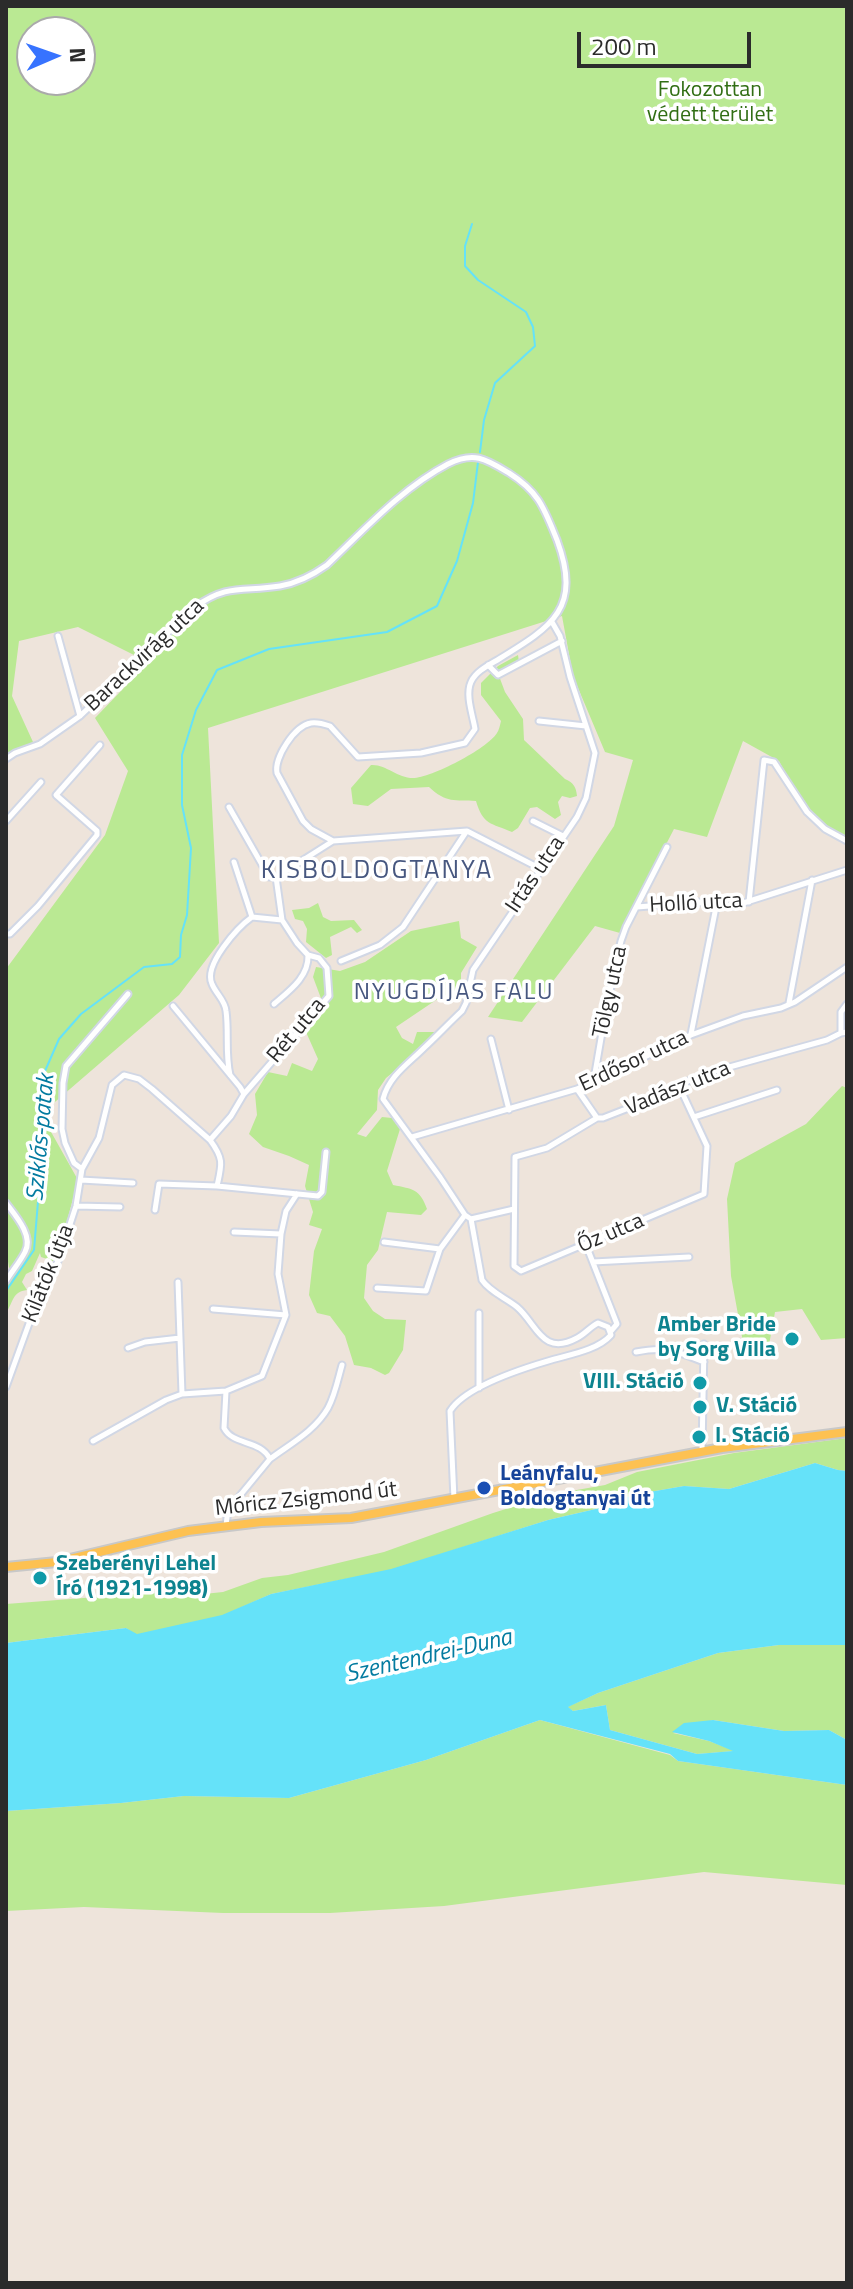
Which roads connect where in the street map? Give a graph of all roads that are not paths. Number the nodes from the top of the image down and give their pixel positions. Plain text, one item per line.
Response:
1 (552, 622) junction
2 (58, 636) dead end
3 (562, 641) junction
4 (488, 665) junction
5 (80, 716) junction
6 (539, 721) dead end
7 (586, 726) junction
8 (100, 745) dead end
9 (6, 759) edge
10 (41, 782) dead end
11 (229, 807) dead end
12 (6, 821) edge
13 (533, 821) dead end
14 (467, 831) junction
15 (563, 836) junction
16 (333, 841) junction
17 (847, 841) edge
18 (667, 847) dead end
19 (234, 862) dead end
20 (541, 869) junction
21 (847, 870) edge
22 (276, 877) junction
23 (812, 880) junction
24 (749, 902) junction
25 (636, 907) junction
26 (716, 907) junction
27 (252, 917) junction
28 (282, 920) junction
29 (6, 934) edge
30 (308, 955) junction
31 (341, 961) dead end
32 (847, 967) edge
33 (128, 994) dead end
34 (274, 1004) dead end
35 (789, 1004) junction
36 (847, 1004) edge
37 (173, 1006) dead end
38 (844, 1032) edge
39 (691, 1035) junction
40 (491, 1039) dead end
41 (230, 1075) junction
42 (594, 1080) junction
43 (680, 1088) junction
44 (577, 1089) junction
45 (777, 1090) dead end
46 (244, 1094) junction
47 (509, 1110) junction
48 (694, 1117) junction
49 (597, 1118) junction
50 (412, 1137) junction
51 (210, 1140) junction
52 (326, 1152) dead end
53 (82, 1169) junction
54 (81, 1180) junction
55 (133, 1183) dead end
56 (217, 1186) junction
57 (297, 1194) junction
58 (6, 1203) edge
59 (76, 1206) junction
60 (120, 1207) dead end
61 (514, 1209) junction
62 (155, 1210) dead end
63 (468, 1217) junction
64 (234, 1232) dead end
65 (281, 1234) junction
66 (384, 1242) dead end
67 (586, 1245) junction
68 (440, 1249) junction
69 (689, 1257) dead end
70 (593, 1262) junction
71 (6, 1281) edge
72 (178, 1282) dead end
73 (377, 1288) dead end
74 (213, 1309) dead end
75 (479, 1313) dead end
76 (286, 1315) junction
77 (611, 1331) junction
78 (180, 1338) junction
79 (704, 1344) dead end
80 (128, 1348) dead end
81 (636, 1352) dead end
82 (704, 1362) junction
83 (342, 1365) dead end
84 (6, 1387) edge
85 (479, 1389) junction
86 (226, 1391) junction
87 (182, 1394) junction
88 (847, 1432) edge
89 (93, 1441) dead end
90 (702, 1451) junction
91 (270, 1459) junction
92 (454, 1499) junction
93 (226, 1525) junction
94 (6, 1567) edge

1 - 3 street, Irtás utca
1 - 4 street
1 - 5 street, Barackvirág utca
2 - 5 street
3 - 4 street
3 - 7 street, Irtás utca
4 - 16 street
5 - 9 street, Barackvirág utca
6 - 7 street
7 - 15 street, Irtás utca
8 - 29 street
10 - 12 street
11 - 22 street
13 - 15 street
14 - 16 street
14 - 20 street
14 - 31 street
15 - 20 street, Irtás utca
16 - 22 street
17 - 24 street
18 - 25 street, Tölgy utca
19 - 27 street
20 - 50 street, Irtás utca
21 - 23 street, Holló utca
22 - 28 street, Rét utca
23 - 24 street, Holló utca
23 - 35 street
24 - 26 street, Holló utca
25 - 26 street, Holló utca
25 - 42 street, Tölgy utca
26 - 39 street
27 - 28 street
27 - 41 street
28 - 30 street, Rét utca
30 - 34 street
30 - 46 street, Rét utca
32 - 35 street, Erdősor utca
33 - 53 street
35 - 39 street, Erdősor utca
36 - 38 street
37 - 41 street
38 - 43 street, Vadász utca
39 - 42 street, Erdősor utca
40 - 47 street
41 - 46 street
42 - 44 street, Erdősor utca
43 - 48 street
43 - 49 street, Vadász utca
44 - 47 street, Erdősor utca
44 - 49 street
45 - 48 street
46 - 51 street
47 - 50 street, Erdősor utca
48 - 67 street, Őz utca
49 - 61 street, Vadász utca
50 - 63 street
51 - 53 street
51 - 56 street
52 - 57 street
53 - 54 street, Kilátók útja
54 - 55 street
54 - 59 street, Kilátók útja
56 - 57 street
56 - 62 street
57 - 65 street
58 - 71 street
59 - 60 street, Kilátók útja
59 - 84 street, Kilátók útja
61 - 63 street
61 - 67 street, Őz utca
63 - 68 street
63 - 77 street
64 - 65 street
65 - 76 street
66 - 68 street
67 - 70 street
68 - 73 street
69 - 70 street
70 - 77 street
72 - 78 street
74 - 76 street
75 - 85 street
76 - 86 street
77 - 85 street
78 - 80 street
78 - 87 street
79 - 82 street
81 - 82 street
82 - 90 street
83 - 91 street
85 - 92 street
86 - 87 street
86 - 91 street
87 - 89 street
88 - 90 main road, Móricz Zsigmond út
90 - 92 main road, Móricz Zsigmond út
91 - 93 street
92 - 93 main road, Móricz Zsigmond út
93 - 94 main road, Móricz Zsigmond út

